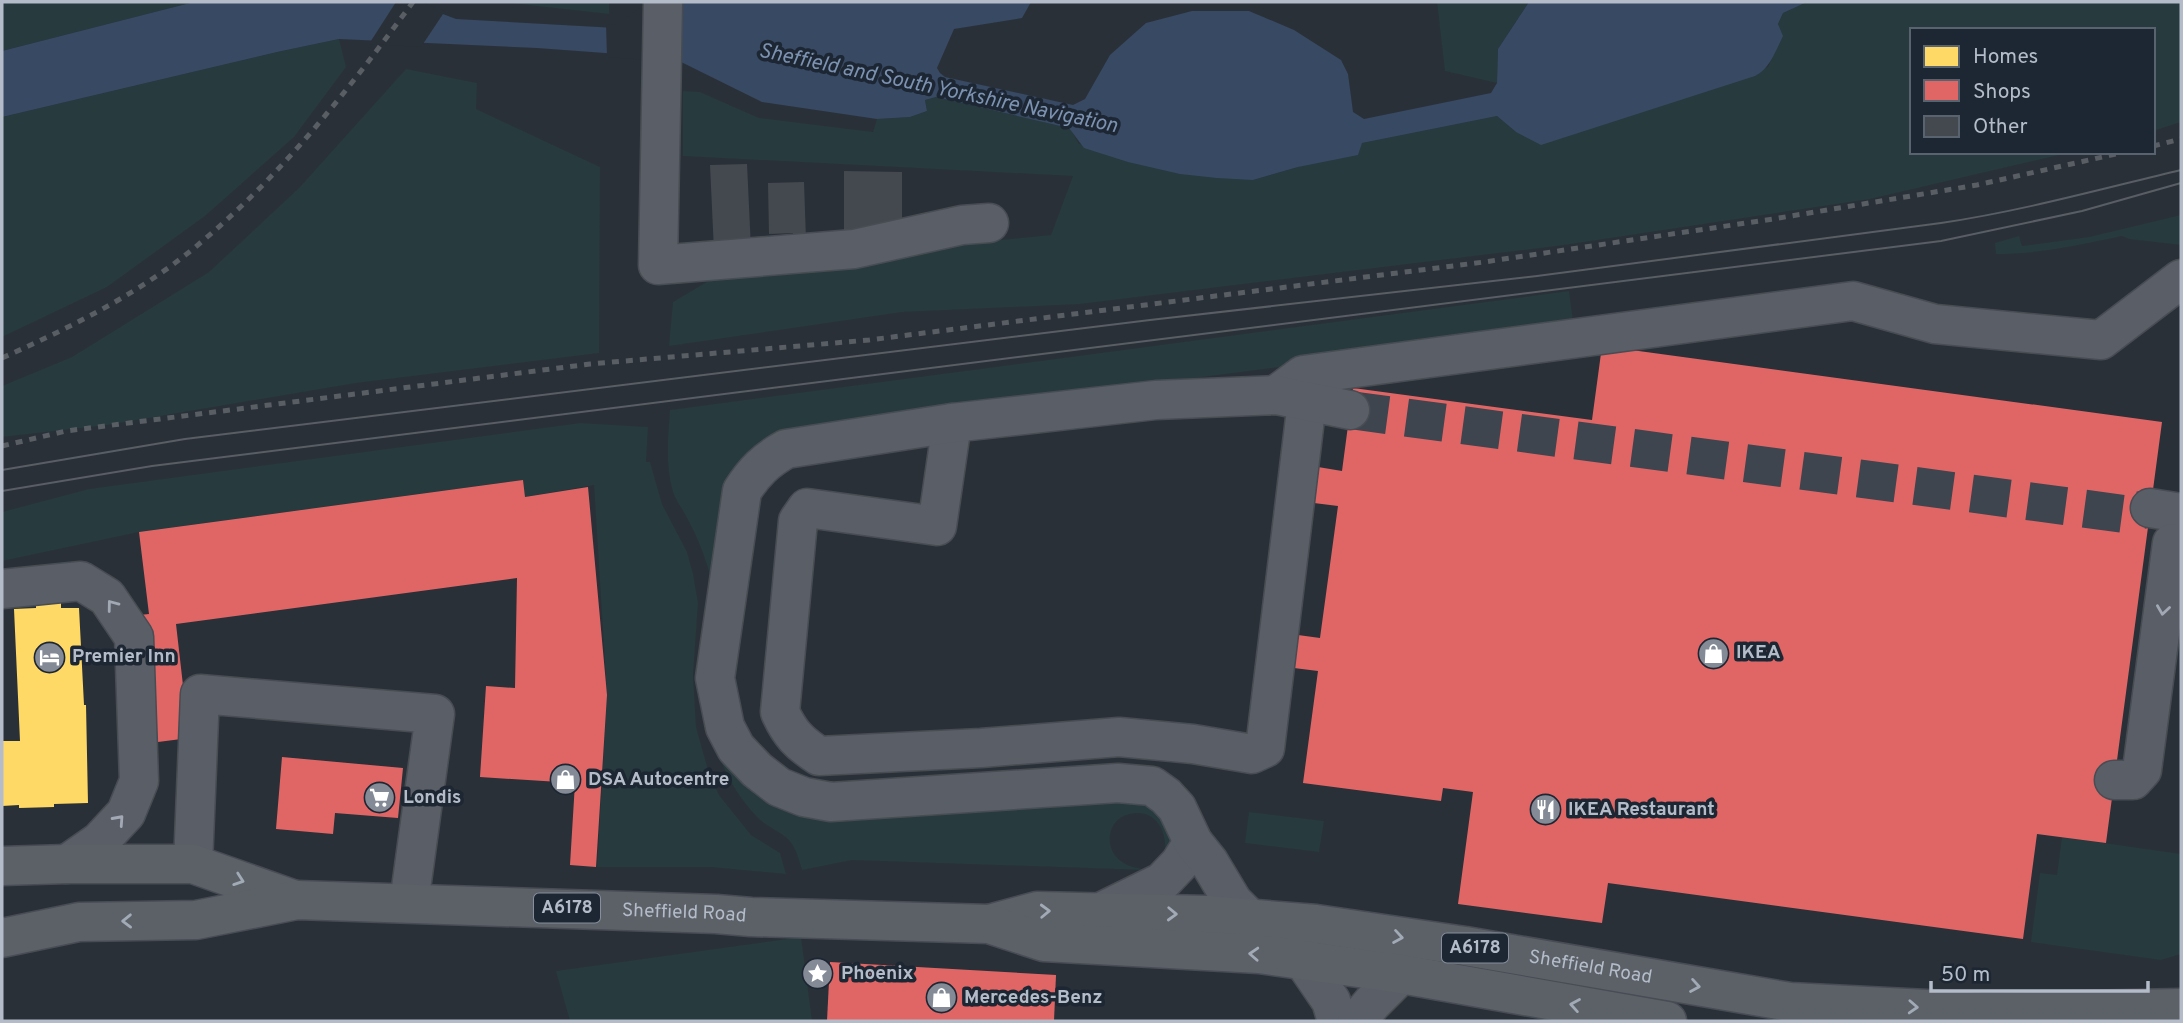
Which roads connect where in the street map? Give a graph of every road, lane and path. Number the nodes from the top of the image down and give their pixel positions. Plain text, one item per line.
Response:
1 (663, 2) edge
2 (989, 223) dead end
3 (2181, 279) edge
4 (1292, 399) junction
5 (1350, 410) tunnel mouth
6 (952, 423) junction
7 (2166, 529) edge
8 (2, 589) edge
9 (2114, 780) dead end
10 (1193, 842) junction
11 (67, 864) junction
12 (193, 864) junction
13 (2, 866) edge
14 (297, 900) junction
15 (409, 903) junction
16 (1103, 911) junction
17 (1251, 920) junction
18 (989, 924) junction
19 (2, 938) edge
20 (1303, 960) junction
21 (1401, 974) junction
22 (2181, 1008) edge
23 (1999, 1016) edge
24 (1337, 1021) edge
25 (1357, 1021) edge
26 (1667, 1021) edge

1 - 2 street
3 - 4 street
4 - 5 street
4 - 6 street
4 - 6 street
6 - 10 street
7 -> 9 street
11 -> 8 street
10 - 16 street
10 - 17 street
11 - 12 main road, A6178
11 - 13 main road, A6178
12 -> 14 main road, A6178
12 - 15 street
14 - 15 main road, Sheffield Road / A6178
14 -> 19 main road, A6178
15 - 18 main road, Sheffield Road / A6178
16 -> 17 main road, Sheffield Road / A6178
18 -> 16 main road, Sheffield Road / A6178
17 -> 23 main road, Sheffield Road / A6178
20 -> 18 main road, Sheffield Road / A6178
20 - 21 main road, Sheffield Road / A6178
20 - 24 street
21 - 25 street
26 -> 21 main road, Sheffield Road / A6178
22 - 23 main road, Sheffield Road / A6178

